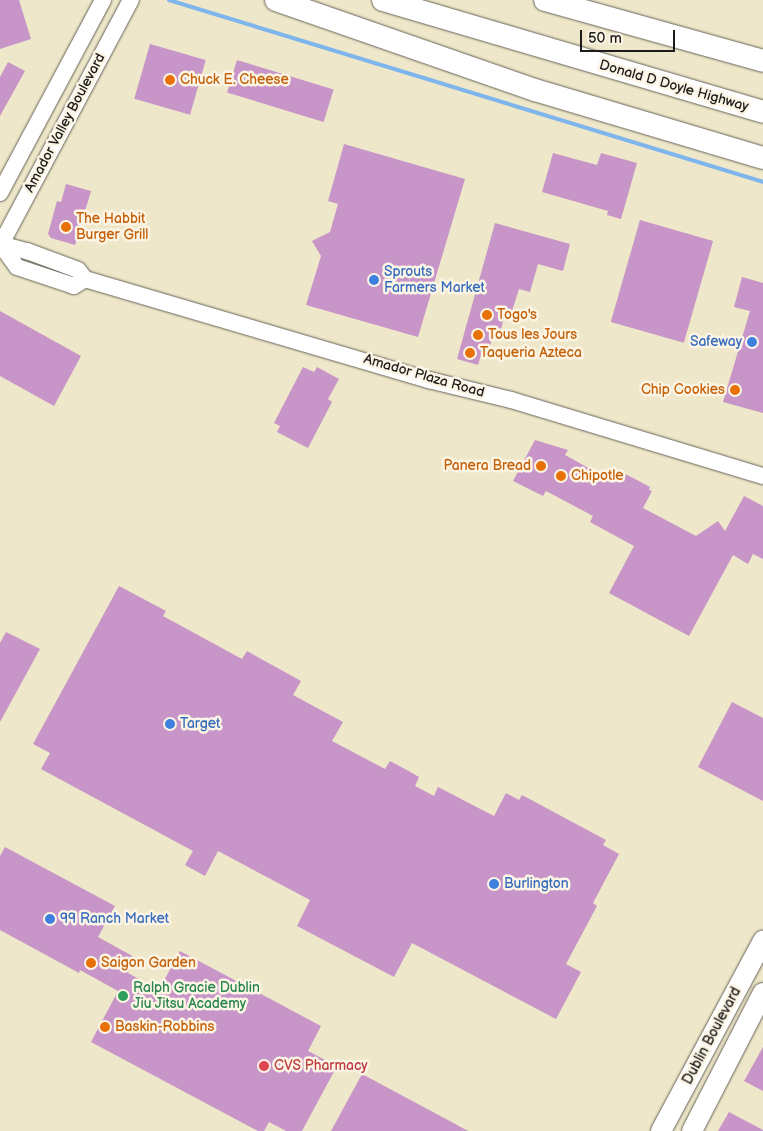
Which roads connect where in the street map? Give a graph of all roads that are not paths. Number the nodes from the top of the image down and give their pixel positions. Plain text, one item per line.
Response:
1 (103, 0) edge
2 (131, 0) edge
3 (276, 0) edge
4 (383, 0) edge
5 (545, 0) edge
6 (763, 61) edge
7 (763, 112) edge
8 (763, 158) edge
9 (0, 193) edge
10 (0, 245) edge
11 (763, 476) edge
12 (763, 942) edge
13 (763, 993) edge
14 (661, 1131) edge
15 (692, 1131) edge

1 - 9 street, Amador Valley Boulevard
2 - 10 street, Amador Valley Boulevard
3 - 8 highway
4 - 7 highway, Donald D Doyle Highway
5 - 6 highway
10 - 11 street, Amador Plaza Road
12 - 14 main road, Dublin Boulevard
13 - 15 main road, Dublin Boulevard

